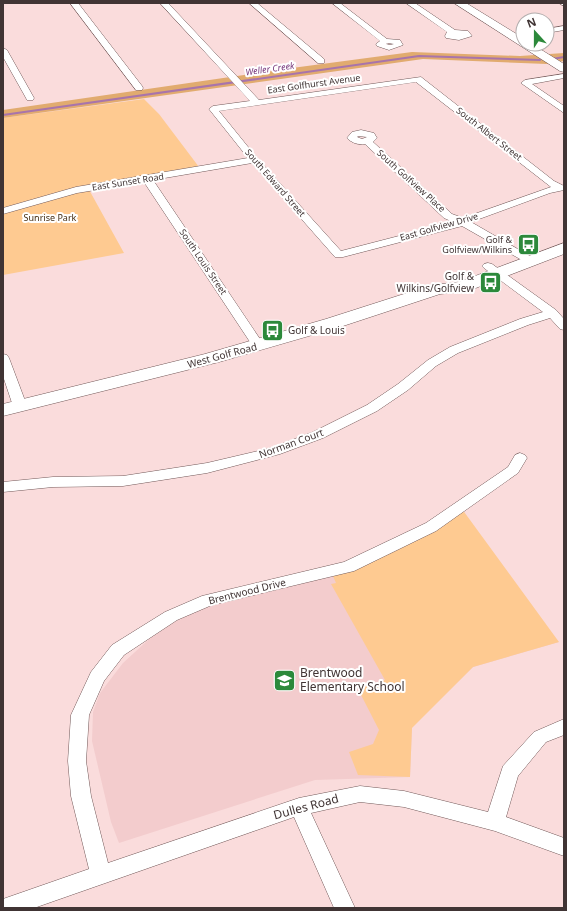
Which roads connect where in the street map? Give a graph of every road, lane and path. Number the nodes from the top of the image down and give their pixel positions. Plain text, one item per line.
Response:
1 (74, 3) edge
2 (164, 3) edge
3 (253, 3) edge
4 (336, 3) edge
5 (410, 3) edge
6 (459, 3) edge
7 (467, 3) edge
8 (453, 32) dead end
9 (515, 35) edge
10 (515, 36) edge
11 (385, 41) dead end
12 (3, 50) edge
13 (543, 53) edge
14 (321, 61) dead end
15 (564, 69) edge
16 (418, 79) joint
17 (140, 88) dead end
18 (30, 98) dead end
19 (257, 103) junction
20 (213, 109) joint
21 (564, 110) edge
22 (367, 141) dead end
23 (254, 160) junction
24 (147, 179) junction
25 (561, 188) joint
26 (3, 210) edge
27 (463, 222) junction
28 (564, 237) edge
29 (564, 248) edge
30 (339, 255) joint
31 (525, 258) junction
32 (493, 269) junction
33 (552, 313) junction
34 (564, 326) edge
35 (258, 345) junction
36 (3, 358) edge
37 (11, 408) edge
38 (520, 458) dead end
39 (3, 487) edge
40 (564, 727) edge
41 (299, 807) junction
42 (495, 822) junction
43 (564, 848) edge
44 (101, 875) junction
45 (5, 908) edge
46 (345, 908) edge

1 - 17 street
2 - 19 street
3 - 14 street
4 - 11 street
5 - 8 street
6 - 10 main road
7 - 9 main road
12 - 18 street
13 - 15 main road
15 - 21 street
16 - 19 street, East Golfhurst Avenue
16 - 25 street, South Albert Street
19 - 20 street, East Golfhurst Avenue
20 - 23 street, South Edward Street
22 - 27 street, South Golfview Place
23 - 24 street, East Sunset Road
23 - 30 street, South Edward Street
24 - 26 street, East Sunset Road
24 - 35 street, South Louis Street
25 - 27 street, East Golfview Drive
27 - 30 street, East Golfview Drive
27 - 31 street, South Golfview Place
28 - 31 main road, West Golf Road
29 - 31 main road, West Golf Road
31 - 32 main road, West Golf Road
32 - 33 street
32 - 35 main road, West Golf Road
33 - 34 street
33 - 39 street, Norman Court
35 - 37 main road, West Golf Road
36 - 37 street
38 - 44 street, Brentwood Drive
40 - 42 street
41 - 42 street, Dulles Road
41 - 44 street, Dulles Road
41 - 46 street
42 - 43 street, Dulles Road
44 - 45 street, Dulles Road

